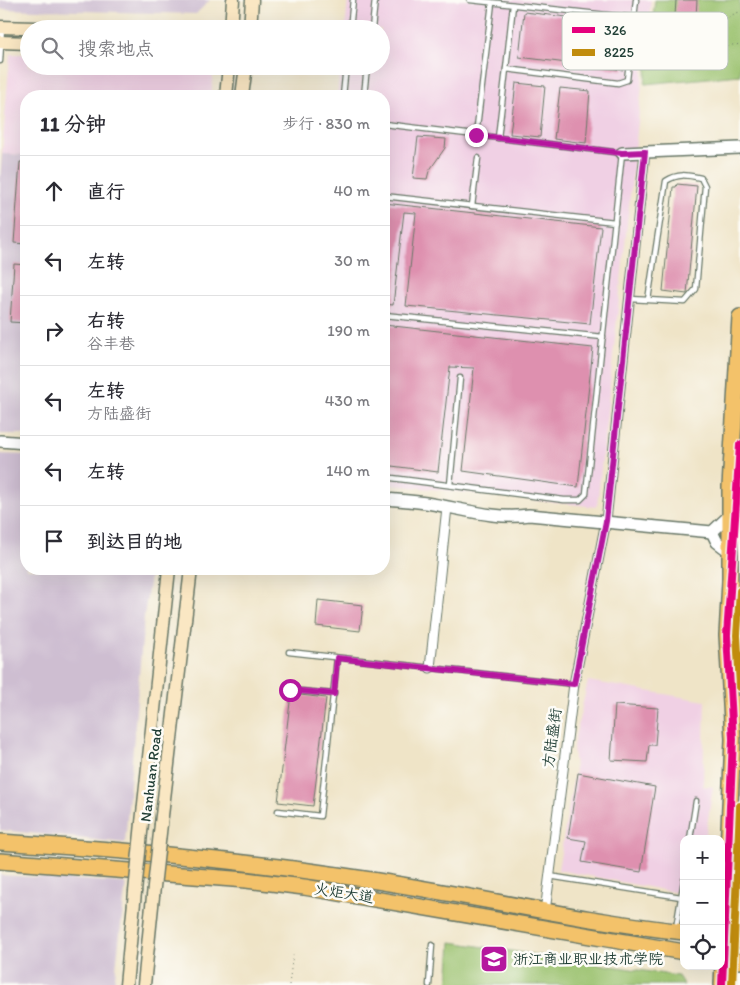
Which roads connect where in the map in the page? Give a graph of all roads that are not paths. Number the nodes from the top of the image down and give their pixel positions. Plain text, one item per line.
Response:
1 (233, 0) edge
2 (252, 0) edge
3 (353, 0) edge
4 (375, 0) edge
5 (470, 0) edge
6 (492, 3) junction
7 (513, 5) junction
8 (578, 12) edge
9 (232, 20) edge
10 (251, 20) edge
11 (351, 20) edge
12 (373, 20) edge
13 (1, 27) edge
14 (20, 28) edge
15 (1, 42) edge
16 (20, 43) edge
17 (0, 61) edge
18 (506, 69) junction
19 (628, 70) edge
20 (228, 75) edge
21 (245, 75) edge
22 (345, 75) edge
23 (366, 75) edge
24 (227, 90) edge
25 (243, 90) edge
26 (344, 90) edge
27 (365, 90) edge
28 (390, 125) edge
29 (476, 135) junction
30 (498, 138) junction
31 (740, 148) edge
32 (645, 152) junction
33 (622, 153) junction
34 (478, 158) dead end
35 (390, 197) edge
36 (472, 206) junction
37 (615, 222) junction
38 (630, 299) junction
39 (648, 300) junction
40 (390, 316) edge
41 (740, 317) edge
42 (603, 337) junction
43 (460, 378) dead end
44 (0, 441) edge
45 (20, 442) edge
46 (740, 445) edge
47 (390, 478) edge
48 (450, 485) junction
49 (390, 500) edge
50 (447, 507) junction
51 (730, 515) junction
52 (606, 521) junction
53 (712, 532) junction
54 (729, 551) junction
55 (168, 575) edge
56 (190, 575) edge
57 (730, 593) junction
58 (289, 652) dead end
59 (337, 658) junction
60 (430, 668) junction
61 (574, 684) junction
62 (290, 690) dead end
63 (334, 694) junction
64 (696, 801) dead end
65 (278, 811) dead end
66 (691, 835) edge
67 (0, 842) edge
68 (0, 861) edge
69 (549, 876) junction
70 (680, 897) edge
71 (545, 912) junction
72 (680, 914) edge
73 (723, 925) edge
74 (679, 932) edge
75 (725, 938) edge
76 (740, 940) edge
77 (432, 945) dead end
78 (680, 951) edge
79 (725, 959) edge
80 (740, 961) edge
81 (723, 970) edge
82 (126, 985) edge
83 (144, 985) edge
84 (429, 985) edge
85 (722, 985) edge

1 - 9 main road
2 - 10 main road
3 - 11 lane
4 - 12 lane
5 - 6 lane
6 - 7 lane
6 - 29 lane
7 - 8 lane
7 - 18 lane
13 - 14 main road
13 - 15 lane
15 - 16 main road
15 - 17 lane
18 - 19 lane
18 - 30 lane
20 - 24 main road
21 - 25 main road
22 - 26 lane
23 - 27 lane
28 - 29 lane
29 - 30 lane
30 - 33 lane
31 - 32 street
32 - 33 street
32 - 38 street, 方陆盛街
33 - 37 lane
34 - 36 lane
35 - 36 lane
36 - 37 lane
37 - 42 lane
38 - 39 lane
38 - 52 street, 方陆盛街
39 - 39 lane
40 - 42 lane
41 - 51 main road
42 - 48 lane
43 - 48 lane
44 - 45 street
46 - 57 main road
47 - 48 lane
49 - 50 street
50 - 52 street
50 - 60 street
51 - 53 street
51 - 54 main road
52 - 53 street
52 - 61 street, 方陆盛街
53 - 54 street
54 - 57 main road
55 - 82 main road, Nanhuan Road, bridge
56 - 83 main road, Nanhuan Road, bridge
57 - 73 main road
58 - 59 lane
59 - 60 lane
59 - 63 lane
60 - 61 lane
61 - 69 street, 方陆盛街
62 - 63 lane
63 - 65 lane
64 - 66 lane
67 - 71 main road, 火炬大道
68 - 78 main road, 火炬大道
69 - 70 lane
69 - 71 street, 方陆盛街
71 - 74 main road, 火炬大道
72 - 74 lane
75 - 76 main road
77 - 84 lane
79 - 80 main road
81 - 85 main road

